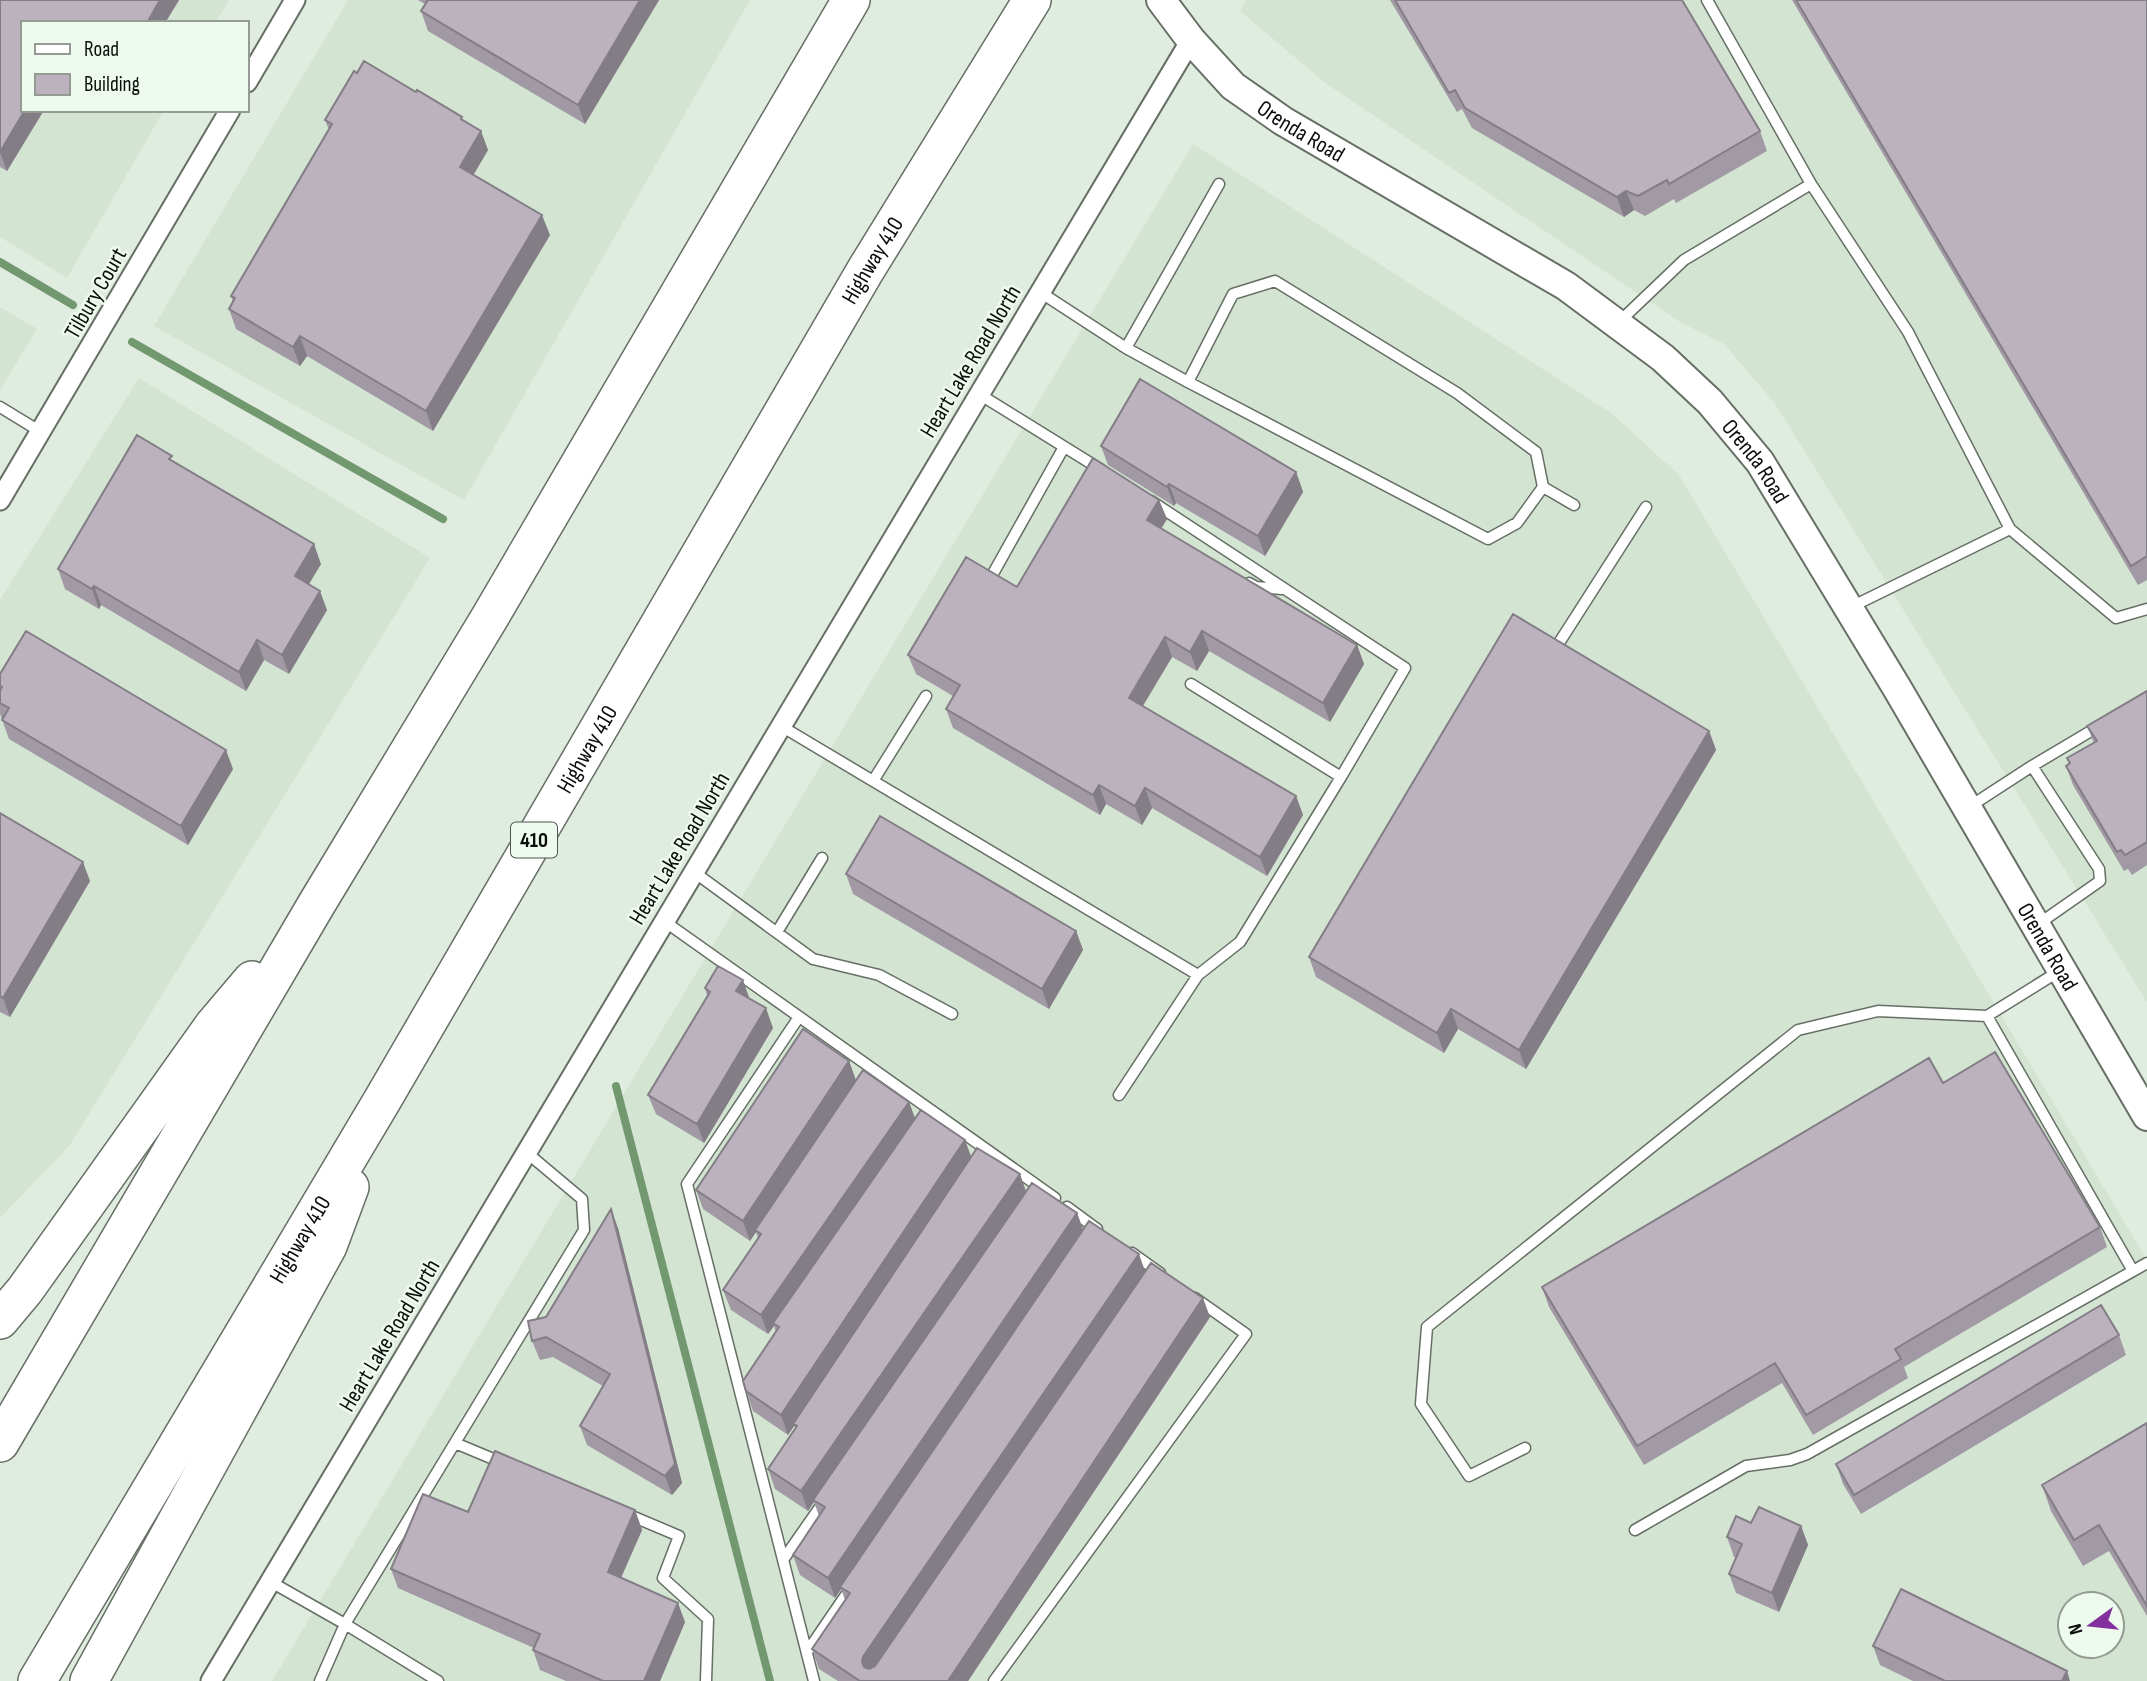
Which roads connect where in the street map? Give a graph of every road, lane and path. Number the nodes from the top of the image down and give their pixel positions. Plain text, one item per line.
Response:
1 (295, 0) edge
2 (851, 0) edge
3 (1032, 0) edge
4 (1161, 0) edge
5 (1707, 0) edge
6 (1191, 40) junction
7 (248, 80) edge
8 (229, 112) edge
9 (1219, 184) dead end
10 (1811, 184) junction
11 (1040, 291) junction
12 (1617, 324) junction
13 (1126, 348) junction
14 (1188, 382) junction
15 (978, 394) junction
16 (0, 407) edge
17 (41, 432) junction
18 (1063, 447) junction
19 (1110, 476) edge
20 (1543, 487) junction
21 (1145, 497) edge
22 (0, 500) edge
23 (1574, 505) dead end
24 (1646, 507) dead end
25 (2010, 529) junction
26 (1234, 575) edge
27 (990, 579) edge
28 (1283, 589) junction
29 (1849, 608) junction
30 (2147, 609) edge
31 (1556, 646) edge
32 (1191, 684) dead end
33 (926, 696) dead end
34 (2113, 718) edge
35 (781, 726) junction
36 (2032, 766) junction
37 (1341, 777) junction
38 (873, 781) junction
39 (1968, 808) junction
40 (822, 858) dead end
41 (693, 872) junction
42 (316, 905) junction
43 (664, 921) junction
44 (2037, 925) junction
45 (777, 932) junction
46 (2061, 970) junction
47 (1198, 975) junction
48 (952, 1014) dead end
49 (1987, 1016) junction
50 (799, 1017) junction
51 (874, 1070) junction
52 (866, 1081) edge
53 (1119, 1095) dead end
54 (383, 1099) junction
55 (932, 1111) junction
56 (2147, 1116) edge
57 (924, 1122) edge
58 (986, 1150) junction
59 (526, 1152) junction
60 (979, 1161) edge
61 (1040, 1188) junction
62 (1032, 1199) edge
63 (1096, 1228) junction
64 (1106, 1235) edge
65 (1088, 1239) edge
66 (1126, 1249) edge
67 (2147, 1263) edge
68 (1157, 1270) junction
69 (2133, 1271) junction
70 (1168, 1279) edge
71 (1149, 1282) edge
72 (725, 1292) edge
73 (1190, 1294) edge
74 (717, 1303) junction
75 (0, 1320) edge
76 (747, 1378) edge
77 (739, 1389) junction
78 (0, 1443) edge
79 (455, 1443) junction
80 (1525, 1448) dead end
81 (517, 1469) edge
82 (771, 1472) edge
83 (764, 1484) junction
84 (830, 1492) edge
85 (617, 1510) edge
86 (1634, 1530) dead end
87 (783, 1560) junction
88 (271, 1583) junction
89 (854, 1583) edge
90 (345, 1624) junction
91 (807, 1652) junction
92 (37, 1681) edge
93 (89, 1681) edge
94 (211, 1681) edge
95 (320, 1681) edge
96 (438, 1681) edge
97 (706, 1681) edge
98 (814, 1681) edge
99 (994, 1681) edge

1 - 7 street
2 - 42 highway
3 - 54 highway, Highway 410 / 410
4 - 6 street, Orenda Road
5 - 10 lane
6 - 11 street, Heart Lake Road North
6 - 12 street, Orenda Road
8 - 17 street, Tilbury Court
9 - 13 lane
10 - 12 lane
10 - 25 lane
11 - 13 lane
11 - 15 street, Heart Lake Road North
12 - 29 street, Orenda Road
13 - 14 lane
14 - 20 lane
14 - 20 lane
15 - 18 lane
15 - 35 street, Heart Lake Road North
16 - 17 lane
17 - 22 street, Tilbury Court
18 - 19 lane
18 - 27 lane
20 - 23 lane
21 - 28 lane
24 - 31 lane
25 - 29 lane
25 - 30 lane
26 - 28 lane
28 - 37 lane
29 - 39 street, Orenda Road
32 - 37 lane
33 - 38 lane
34 - 36 lane
35 - 38 lane
35 - 41 street, Heart Lake Road North
36 - 39 lane
36 - 44 lane
37 - 47 lane
38 - 47 lane
39 - 44 street, Orenda Road
40 - 45 lane
41 - 43 street, Heart Lake Road North
41 - 45 lane
42 - 75 highway
42 - 78 highway
43 - 50 lane
43 - 59 street, Heart Lake Road North
44 - 46 street, Orenda Road
45 - 48 lane
46 - 49 lane
46 - 56 street, Orenda Road
47 - 53 lane
49 - 69 lane
49 - 80 lane
50 - 51 lane
50 - 74 lane
51 - 52 lane
51 - 55 lane
54 - 92 highway, Highway 410 / 410
54 - 93 highway
55 - 57 lane
55 - 58 lane
58 - 60 lane
58 - 61 lane
59 - 79 lane
59 - 88 street, Heart Lake Road North
61 - 62 lane
61 - 63 lane
63 - 64 lane
63 - 65 lane
66 - 68 lane
67 - 69 lane
68 - 70 lane
68 - 71 lane
69 - 86 lane
72 - 74 lane
73 - 99 lane
74 - 77 lane
76 - 77 lane
77 - 83 lane
79 - 81 lane
79 - 90 lane
82 - 83 lane
83 - 87 lane
84 - 87 lane
85 - 97 lane
87 - 91 lane
88 - 90 lane
88 - 94 street, Heart Lake Road North
89 - 91 lane
90 - 95 lane
90 - 96 lane
91 - 98 lane

